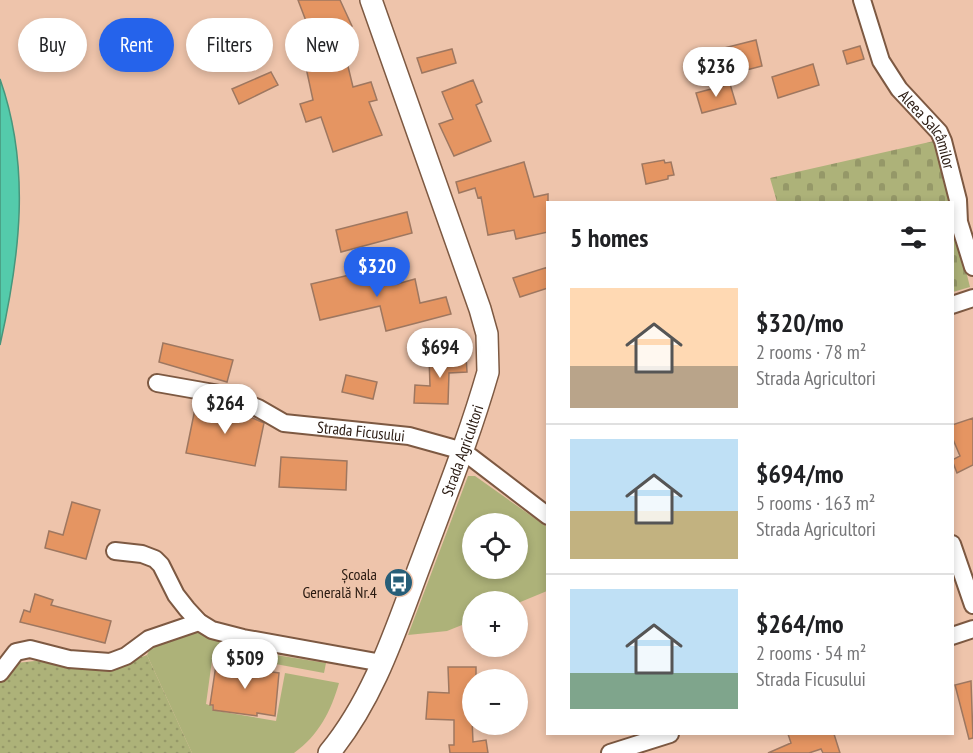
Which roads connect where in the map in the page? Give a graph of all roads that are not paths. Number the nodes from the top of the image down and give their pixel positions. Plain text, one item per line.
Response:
1 (371, 0) edge
2 (862, 0) edge
3 (973, 267) edge
4 (973, 298) edge
5 (954, 304) edge
6 (158, 383) dead end
7 (463, 451) junction
8 (546, 514) edge
9 (954, 550) edge
10 (115, 551) dead end
11 (973, 605) edge
12 (199, 622) junction
13 (973, 629) edge
14 (954, 635) edge
15 (382, 663) junction
16 (0, 673) edge
17 (667, 735) edge
18 (329, 753) edge
19 (610, 753) edge

1 - 7 main road, Strada Agricultori
2 - 3 street, Aleea Salcâmilor
4 - 5 street
6 - 7 street, Strada Ficusului
7 - 8 street, Strada Ficusului
7 - 15 main road, Strada Agricultori
9 - 11 street
10 - 12 street
12 - 15 street
12 - 16 street
13 - 14 street
15 - 18 main road, Strada Agricultori
17 - 19 street

